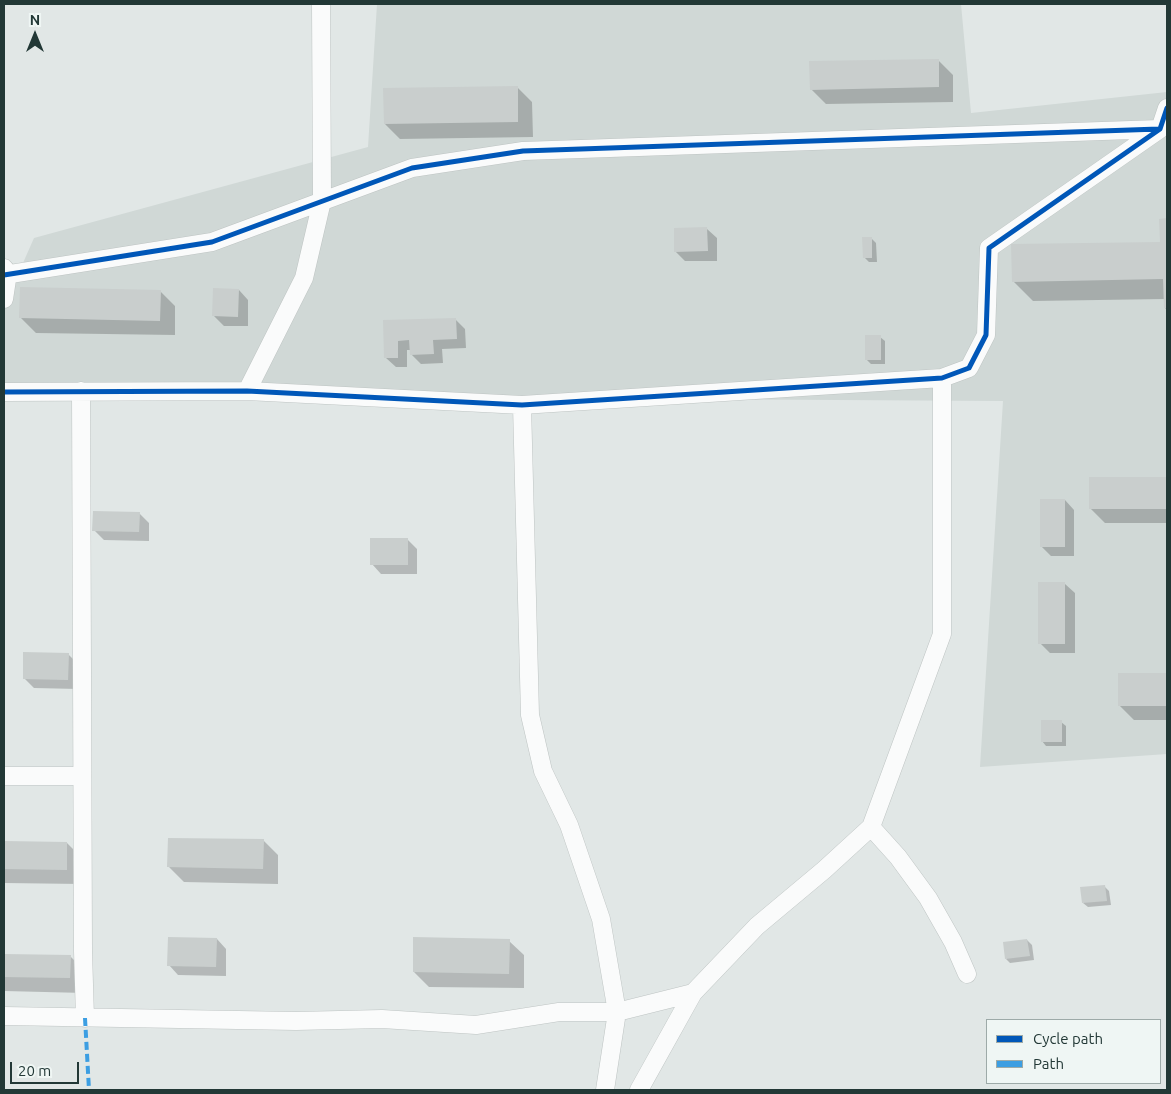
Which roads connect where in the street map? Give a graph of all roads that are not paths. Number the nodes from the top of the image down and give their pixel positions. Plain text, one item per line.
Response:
1 (321, 4) edge
2 (1167, 108) edge
3 (1160, 129) junction
4 (322, 201) junction
5 (5, 272) edge
6 (4, 299) edge
7 (942, 378) junction
8 (81, 391) junction
9 (247, 391) junction
10 (4, 392) edge
11 (522, 405) junction
12 (4, 776) edge
13 (82, 776) junction
14 (871, 827) junction
15 (967, 974) dead end
16 (693, 993) junction
17 (617, 1012) junction
18 (4, 1016) edge
19 (84, 1018) junction
20 (605, 1090) edge
21 (639, 1090) edge

1 - 4 street
2 - 3 street
3 - 4 street
3 - 7 street
4 - 5 street
4 - 9 street
5 - 6 street
7 - 11 street
7 - 14 street
8 - 9 street
8 - 10 street
8 - 13 street
9 - 11 street
11 - 17 street
12 - 13 street
13 - 19 street
14 - 15 street
14 - 16 street
16 - 17 street
16 - 21 street
17 - 19 street
17 - 20 street
18 - 19 street

